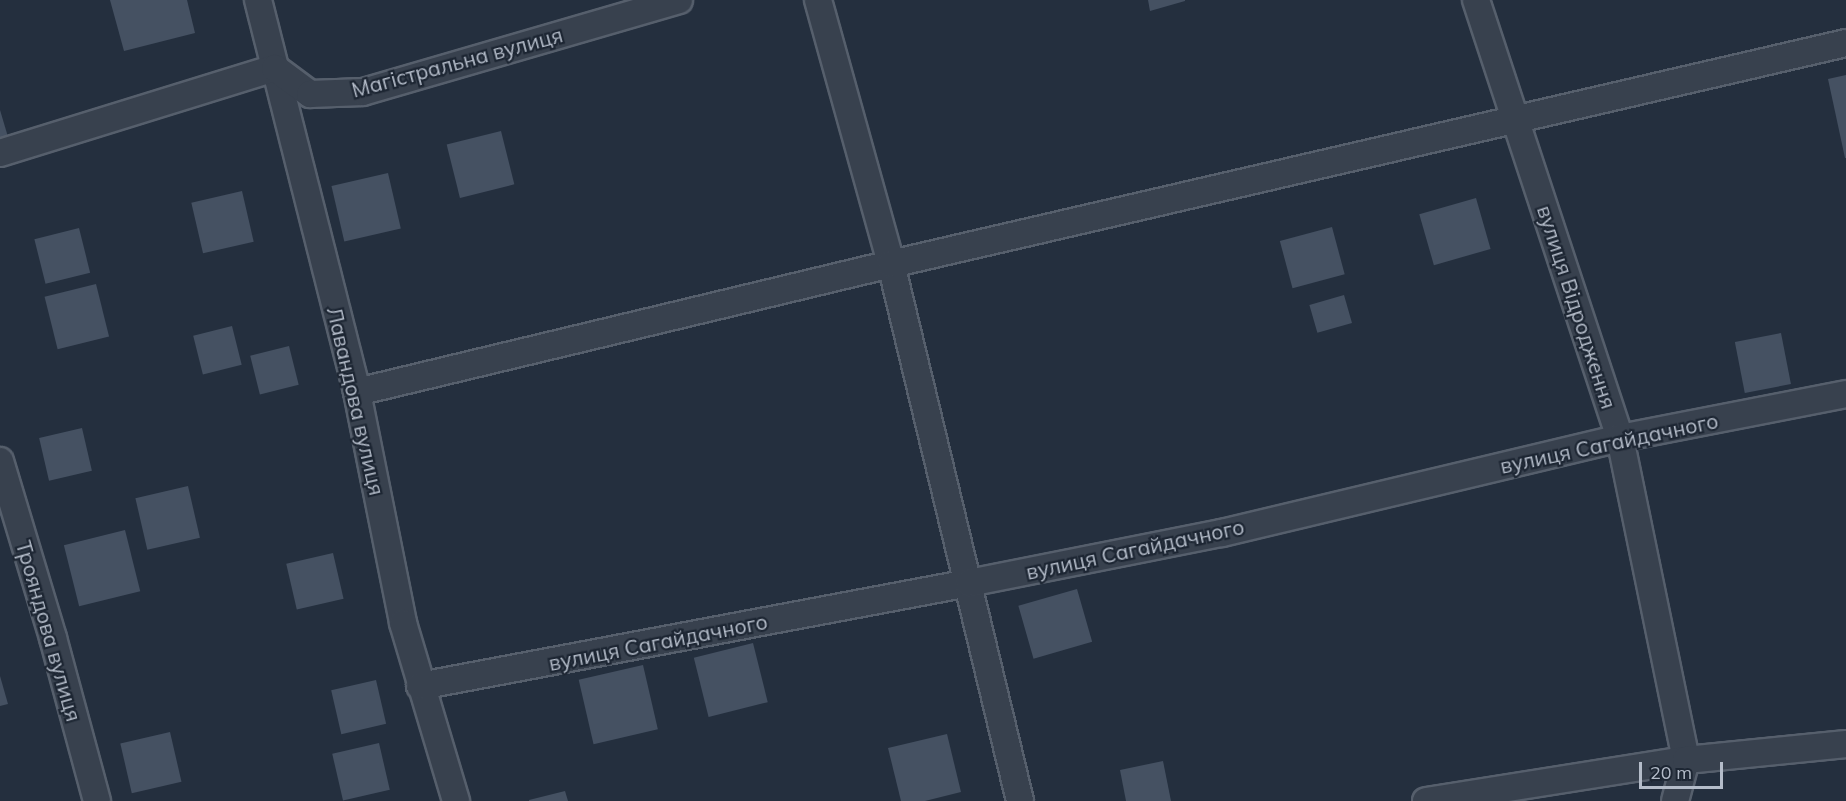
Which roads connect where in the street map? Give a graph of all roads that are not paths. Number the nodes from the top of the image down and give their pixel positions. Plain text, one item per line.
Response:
1 (258, 0) edge
2 (679, 0) edge
3 (818, 0) edge
4 (1476, 0) edge
5 (1846, 43) edge
6 (275, 68) junction
7 (1516, 119) junction
8 (0, 153) edge
9 (891, 264) junction
10 (357, 392) junction
11 (1846, 394) edge
12 (1620, 438) junction
13 (0, 461) edge
14 (969, 583) junction
15 (420, 686) junction
16 (1846, 744) edge
17 (1686, 760) junction
18 (97, 801) edge
19 (456, 801) edge
20 (1020, 801) edge
21 (1426, 801) edge
22 (1675, 801) edge

1 - 6 street, Лавандова вулиця
2 - 6 street, Магістральна вулиця
3 - 9 street
4 - 7 street, вулиця Відродження
5 - 7 street
6 - 8 street
6 - 10 street, Лавандова вулиця
7 - 9 street
7 - 12 street, вулиця Відродження
9 - 10 street
9 - 14 street
10 - 15 street, Лавандова вулиця
11 - 12 street, вулиця Сагайдачного
12 - 14 street, вулиця Сагайдачного
12 - 17 street, вулиця Відродження
13 - 18 street, Трояндова вулиця
14 - 15 street, вулиця Сагайдачного
14 - 20 street
15 - 19 street, Лавандова вулиця
16 - 17 street
17 - 21 street
17 - 22 street

